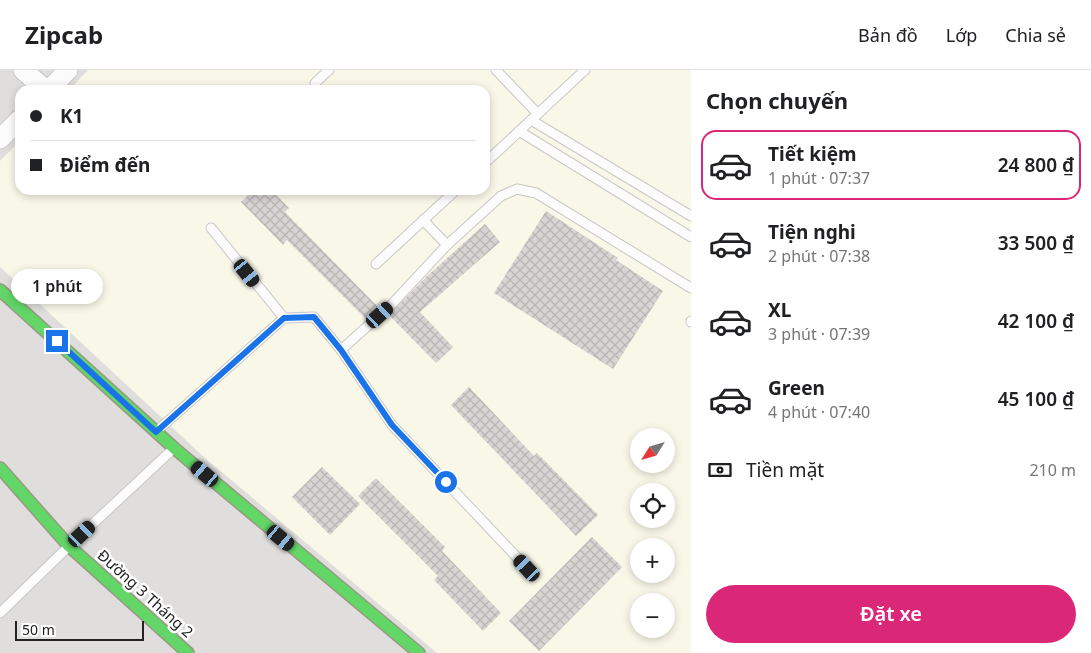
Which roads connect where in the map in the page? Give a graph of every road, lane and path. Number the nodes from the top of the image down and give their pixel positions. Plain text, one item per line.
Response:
1 (23, 70) edge
2 (68, 70) edge
3 (329, 70) edge
4 (496, 70) edge
5 (585, 70) edge
6 (316, 82) dead end
7 (41, 85) edge
8 (52, 85) edge
9 (535, 117) junction
10 (15, 124) edge
11 (519, 131) junction
12 (0, 139) edge
13 (490, 158) edge
14 (621, 174) junction
15 (615, 190) junction
16 (450, 195) edge
17 (691, 216) edge
18 (423, 220) junction
19 (211, 228) dead end
20 (691, 237) edge
21 (447, 245) junction
22 (376, 264) dead end
23 (691, 288) edge
24 (0, 290) edge
25 (284, 318) junction
26 (341, 350) junction
27 (156, 432) junction
28 (174, 448) junction
29 (0, 468) edge
30 (69, 546) junction
31 (527, 568) dead end
32 (0, 613) edge
33 (188, 653) edge
34 (419, 653) edge

1 - 7 street
2 - 8 street
3 - 6 lane
4 - 9 lane
5 - 9 lane
9 - 11 lane
9 - 14 lane
10 - 12 street
11 - 13 lane
11 - 15 lane
14 - 15 lane
14 - 17 lane
15 - 20 lane
16 - 18 lane
18 - 21 lane
18 - 22 lane
19 - 25 lane
21 - 23 lane
21 - 26 lane
24 - 27 street
25 - 26 lane
25 - 27 lane
26 - 31 lane
27 - 28 street
28 - 30 lane
28 - 34 street
29 - 30 street, Đường 3 Tháng 2
30 - 32 lane
30 - 33 street, Đường 3 Tháng 2

